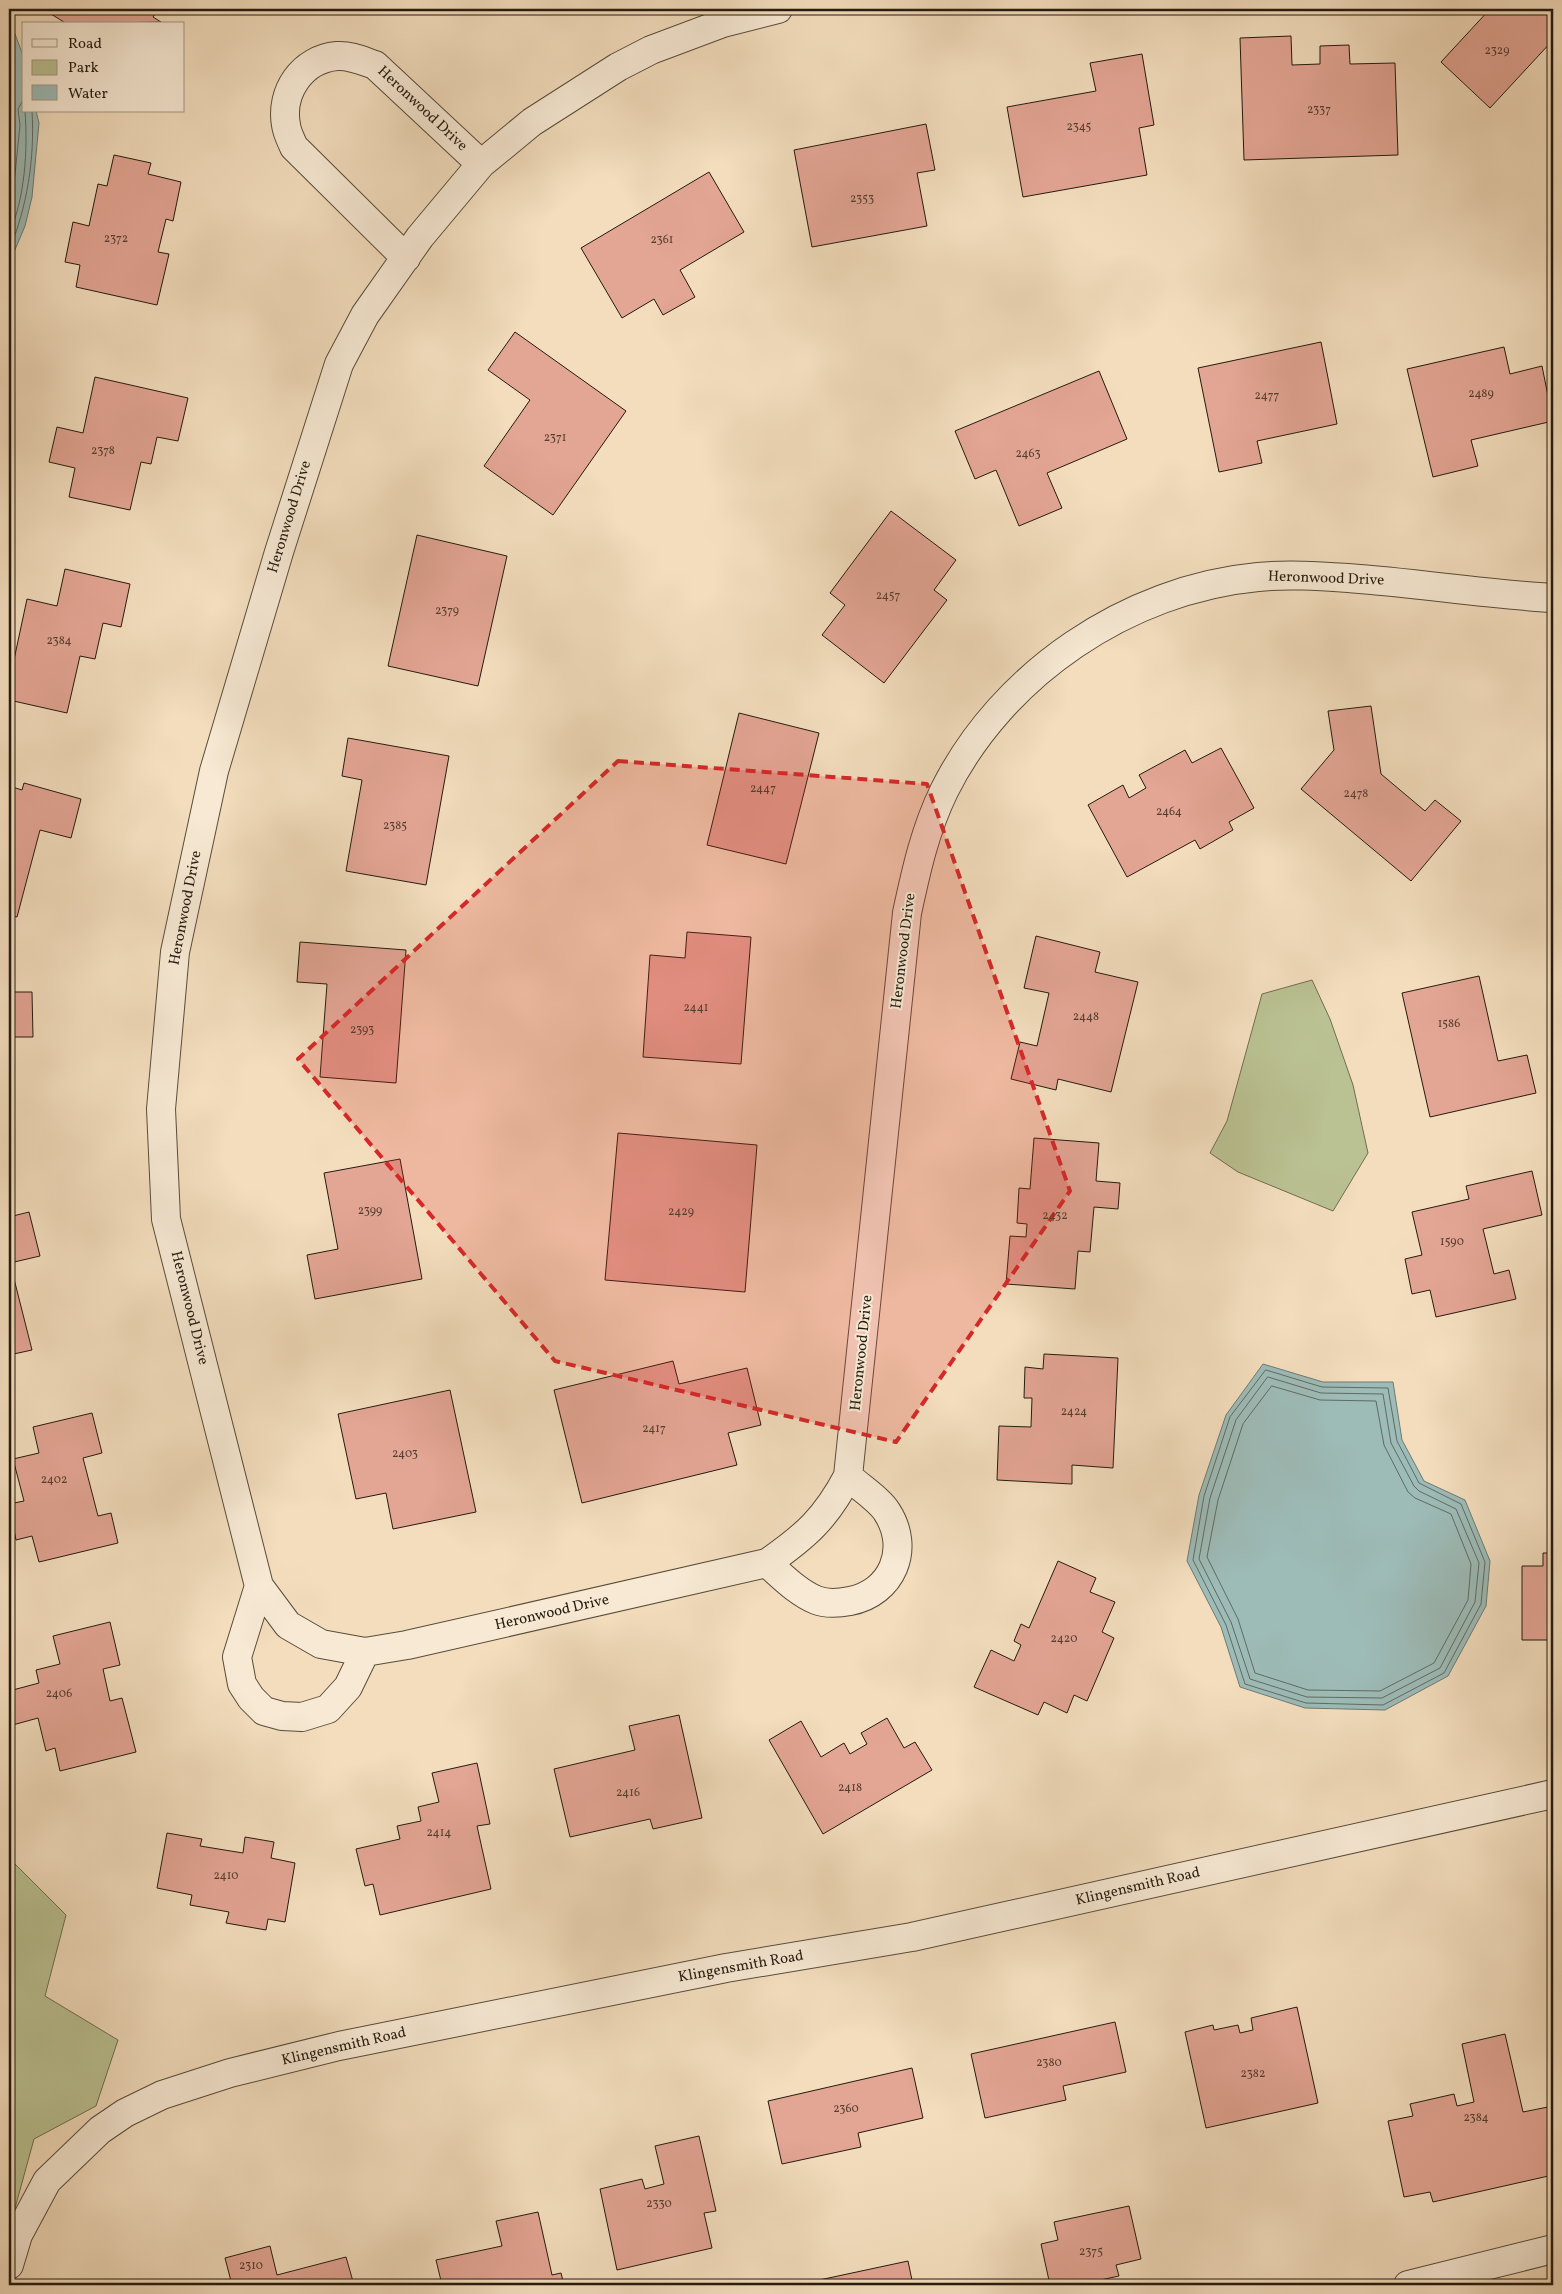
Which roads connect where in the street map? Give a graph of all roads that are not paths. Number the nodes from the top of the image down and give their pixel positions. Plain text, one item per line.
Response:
1 (778, 9) edge
2 (481, 164) junction
3 (406, 258) junction
4 (1553, 598) edge
5 (848, 1476) junction
6 (767, 1562) junction
7 (259, 1586) junction
8 (365, 1652) junction
9 (1553, 1794) edge
10 (1553, 2249) edge
11 (9, 2264) edge
12 (1408, 2285) edge

1 - 2 street, Heronwood Drive
2 - 3 street, Heronwood Drive
2 - 3 street, Heronwood Drive
3 - 7 street, Heronwood Drive
4 - 5 street, Heronwood Drive
5 - 6 street, Heronwood Drive
5 - 6 street
6 - 8 street, Heronwood Drive
7 - 8 street, Heronwood Drive
7 - 8 street
9 - 11 street, Klingensmith Road
10 - 12 street

